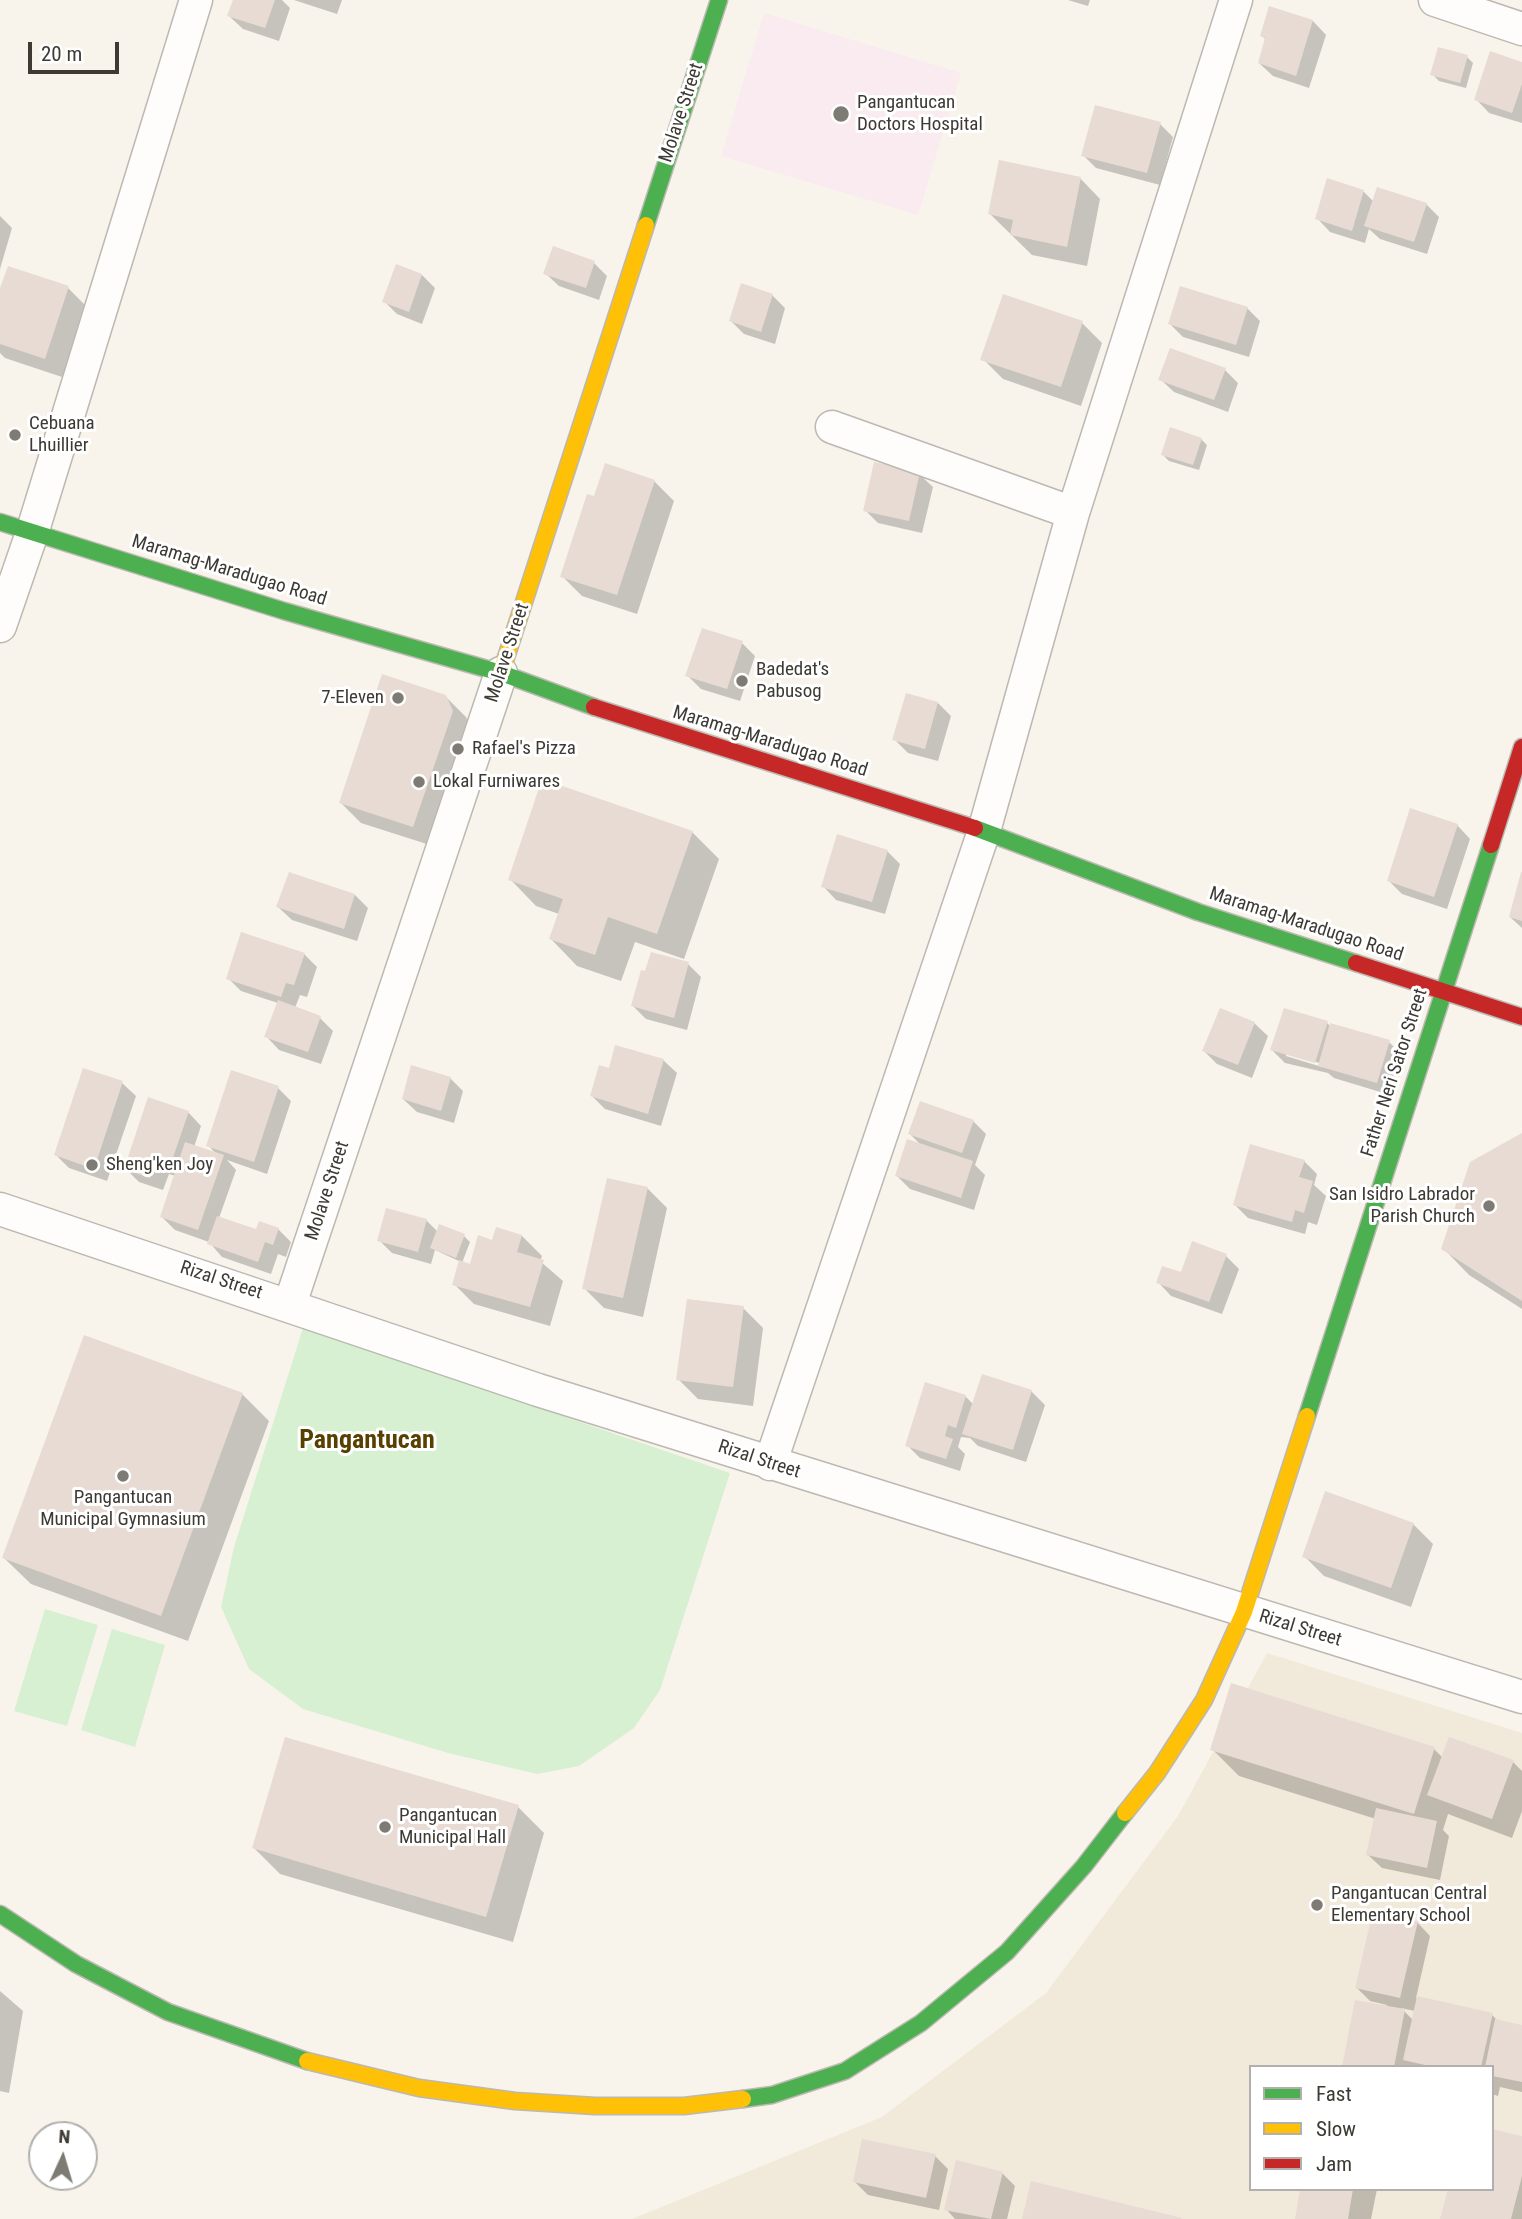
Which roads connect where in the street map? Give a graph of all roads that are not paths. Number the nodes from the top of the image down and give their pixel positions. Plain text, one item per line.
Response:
1 (196, 0) edge
2 (719, 0) edge
3 (1236, 0) edge
4 (1435, 0) edge
5 (1522, 29) edge
6 (832, 426) dead end
7 (1073, 513) junction
8 (0, 522) edge
9 (32, 533) junction
10 (0, 626) edge
11 (501, 673) junction
12 (1522, 747) edge
13 (984, 831) junction
14 (1443, 991) junction
15 (1522, 1017) edge
16 (0, 1209) edge
17 (290, 1304) junction
18 (770, 1464) junction
19 (1244, 1612) junction
20 (1522, 1697) edge
21 (0, 1914) edge

1 - 9 street
2 - 11 street, Molave Street
3 - 7 street
4 - 5 street
6 - 7 street
7 - 13 street
8 - 9 street, Maramag-Maradugao Road
9 - 10 street
9 - 11 street, Maramag-Maradugao Road
11 - 13 street, Maramag-Maradugao Road
11 - 17 street, Molave Street
12 - 14 street, Father Neri Sator Street
13 - 14 street, Maramag-Maradugao Road
13 - 18 street
14 - 15 street, Maramag-Maradugao Road
14 - 19 street, Father Neri Sator Street
16 - 17 street, Rizal Street
17 - 18 street, Rizal Street
18 - 19 street, Rizal Street
19 - 20 street, Rizal Street
19 - 21 street, Father Neri Sator Street

